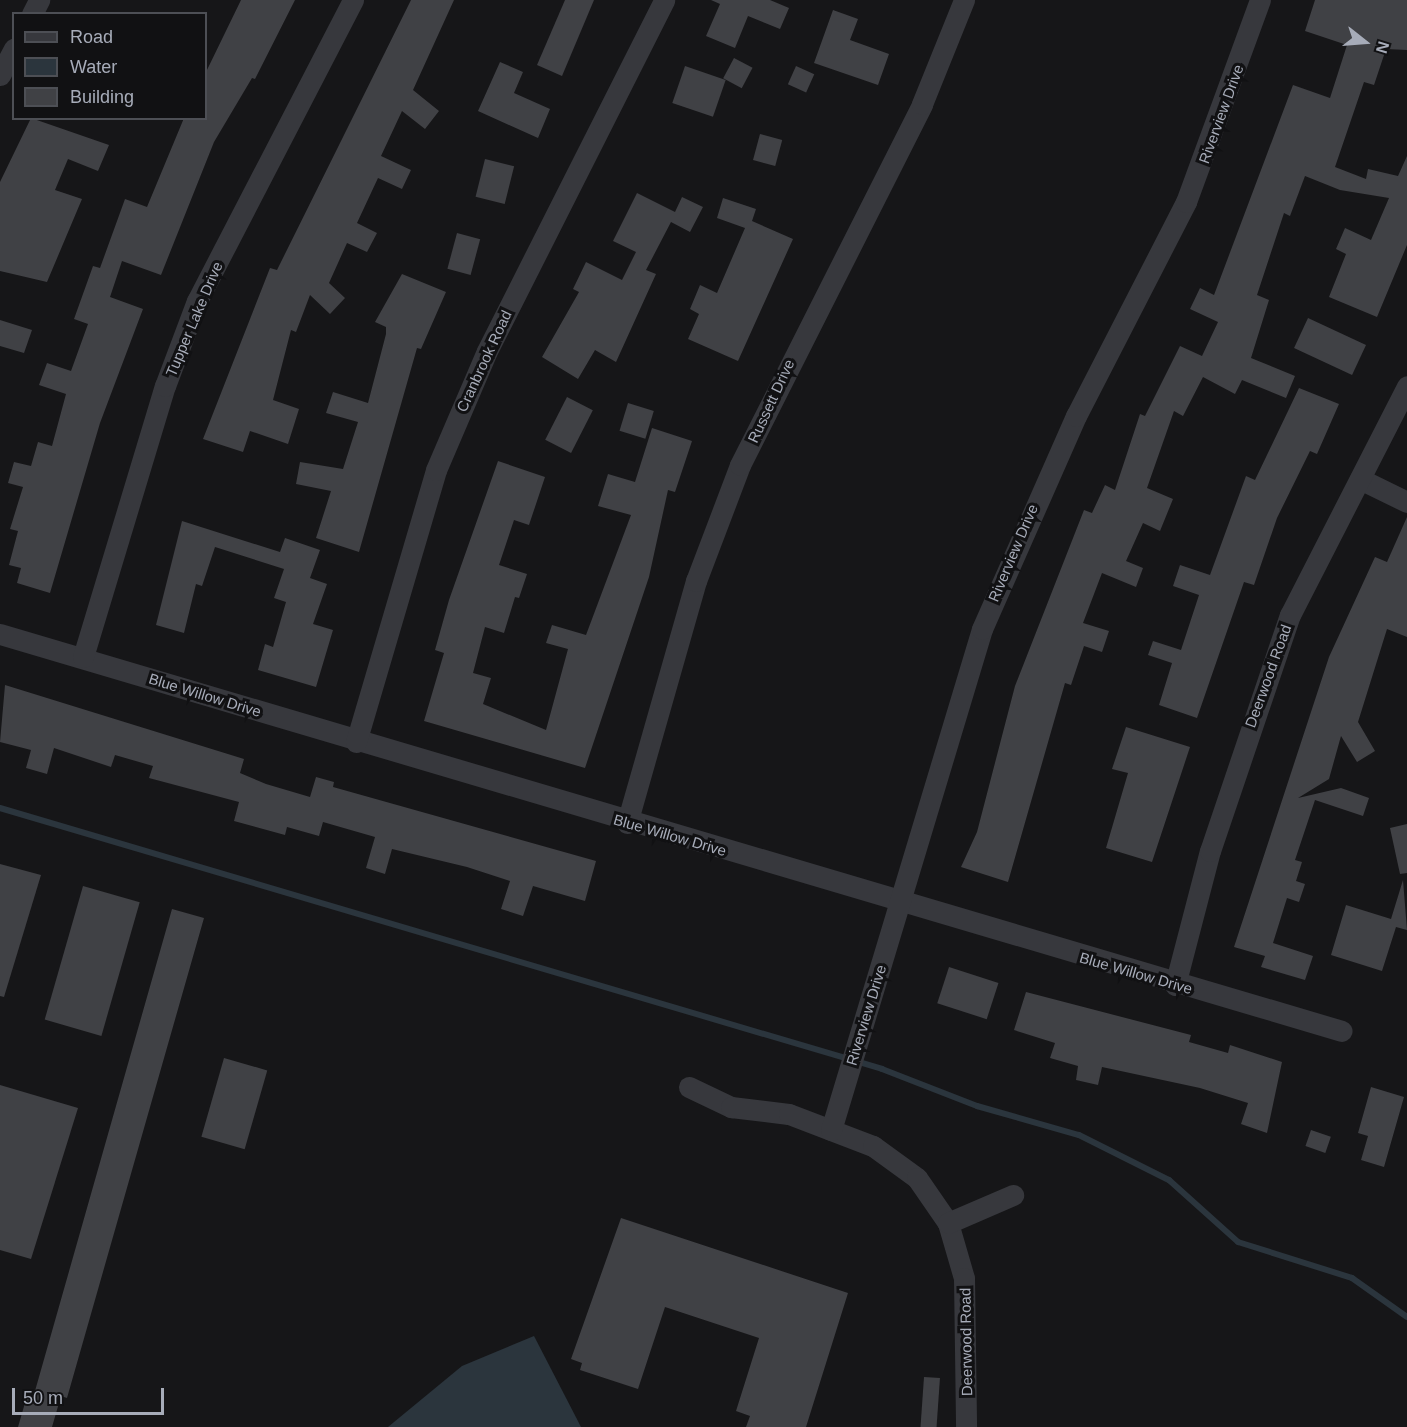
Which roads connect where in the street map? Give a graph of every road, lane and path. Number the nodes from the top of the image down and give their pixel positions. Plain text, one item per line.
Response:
1 (353, 0) edge
2 (664, 0) edge
3 (964, 0) edge
4 (1260, 0) edge
5 (12, 53) edge
6 (0, 75) edge
7 (1407, 386) edge
8 (1360, 479) junction
9 (1407, 502) edge
10 (0, 634) edge
11 (83, 657) junction
12 (356, 742) junction
13 (627, 823) junction
14 (901, 903) junction
15 (1175, 985) junction
16 (1342, 1031) dead end
17 (689, 1087) dead end
18 (831, 1130) junction
19 (1013, 1196) dead end
20 (948, 1223) junction
21 (966, 1427) edge

1 - 11 street, Tupper Lake Drive
2 - 12 street, Cranbrook Road
3 - 13 street, Russett Drive
4 - 14 street, Riverview Drive
5 - 6 street
7 - 8 street, Deerwood Road
8 - 9 street
8 - 15 street, Deerwood Road
10 - 11 street, Blue Willow Drive
11 - 12 street, Blue Willow Drive
12 - 13 street, Blue Willow Drive
13 - 14 street, Blue Willow Drive
14 - 15 street, Blue Willow Drive
14 - 18 street, Riverview Drive
15 - 16 street, Blue Willow Drive
17 - 18 street, Deerwood Road
18 - 20 street, Deerwood Road
19 - 20 street
20 - 21 street, Deerwood Road

